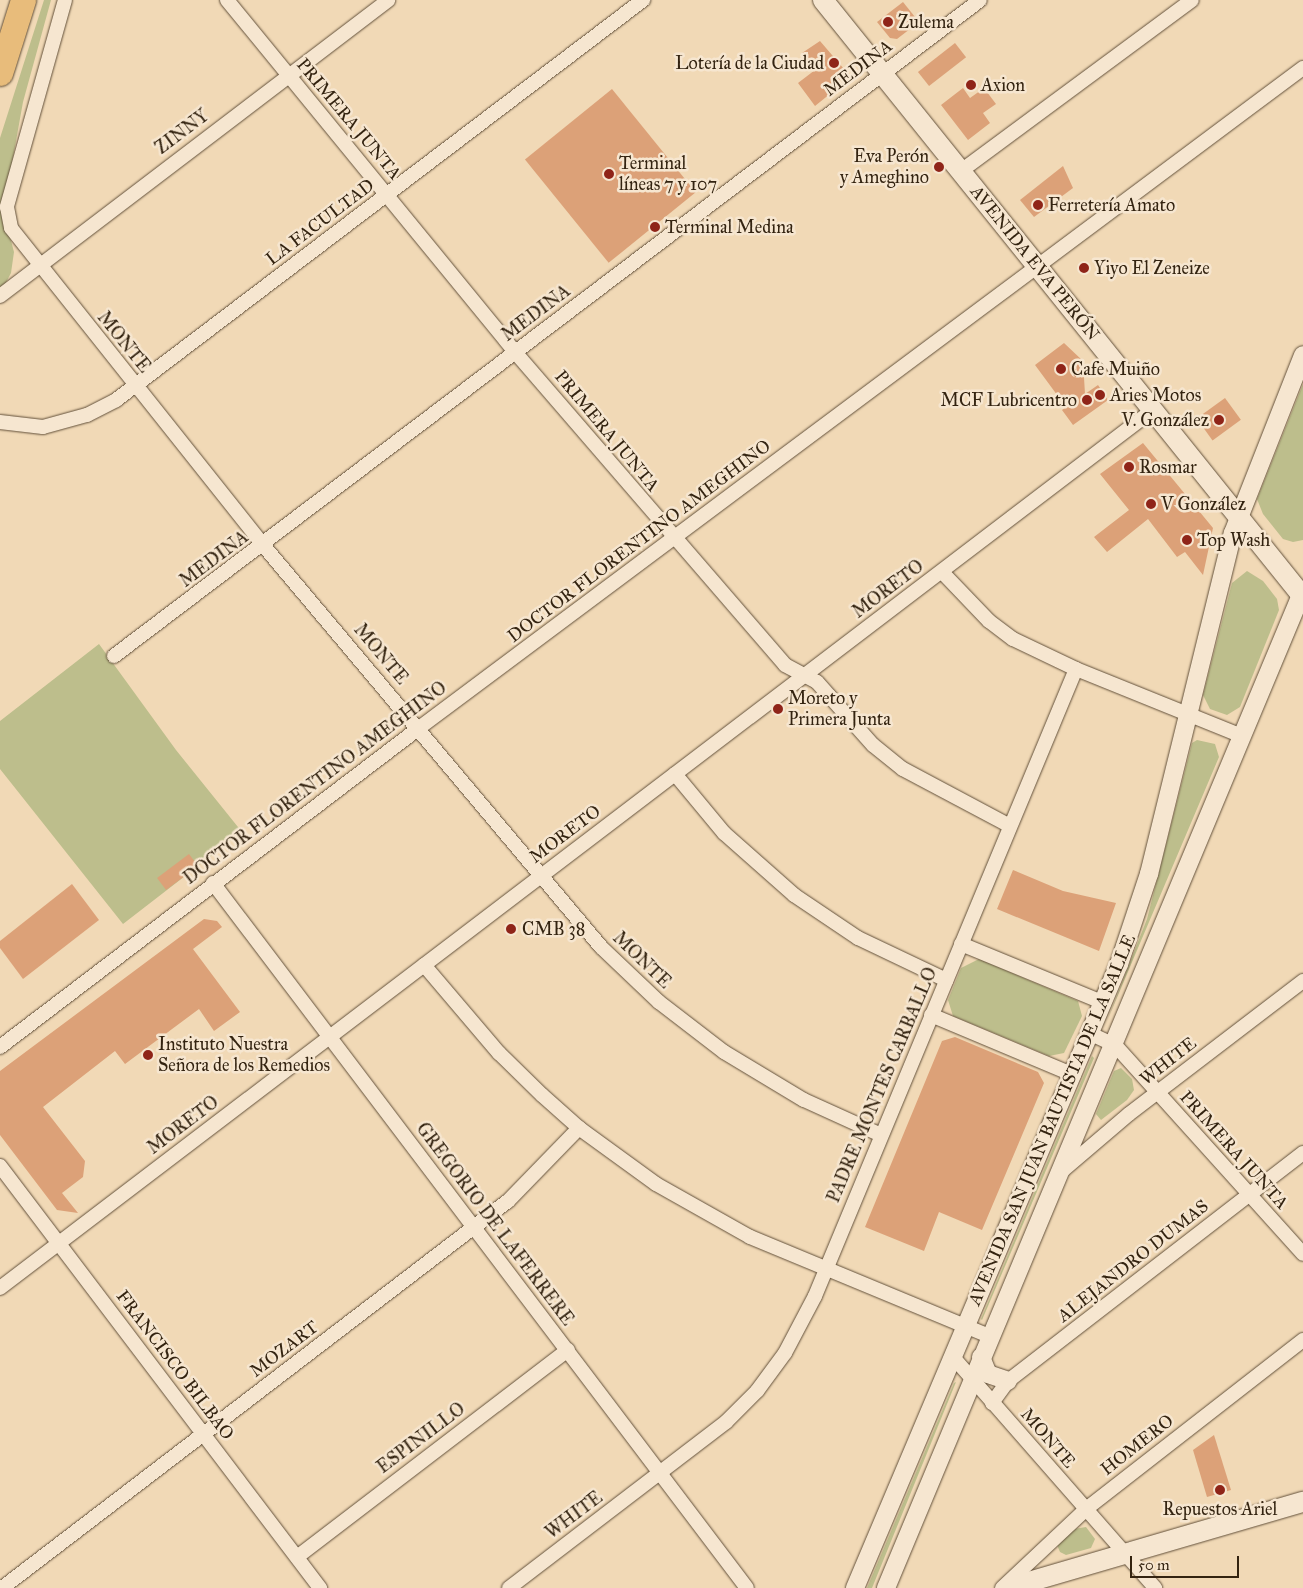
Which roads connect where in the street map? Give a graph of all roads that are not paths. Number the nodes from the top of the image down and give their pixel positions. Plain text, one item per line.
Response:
1 (23, 0) edge
2 (65, 0) edge
3 (227, 0) edge
4 (388, 0) edge
5 (643, 0) edge
6 (822, 0) edge
7 (980, 0) edge
8 (1192, 0) edge
9 (1303, 68) edge
10 (0, 73) edge
11 (883, 74) junction
12 (288, 75) junction
13 (961, 171) junction
14 (386, 194) junction
15 (38, 264) junction
16 (1038, 267) junction
17 (0, 296) edge
18 (515, 352) junction
19 (1303, 355) edge
20 (135, 386) junction
21 (1153, 410) junction
22 (0, 422) edge
23 (1238, 515) junction
24 (673, 539) junction
25 (263, 545) junction
26 (942, 572) junction
27 (1303, 594) edge
28 (114, 656) dead end
29 (1076, 670) junction
30 (804, 675) junction
31 (1188, 715) junction
32 (418, 728) junction
33 (1240, 735) junction
34 (675, 774) junction
35 (1010, 826) junction
36 (542, 875) junction
37 (213, 883) junction
38 (961, 944) junction
39 (424, 965) junction
40 (946, 980) junction
41 (1303, 981) edge
42 (1104, 1003) junction
43 (932, 1015) junction
44 (1091, 1034) junction
45 (329, 1037) junction
46 (1115, 1045) junction
47 (0, 1047) edge
48 (1074, 1075) junction
49 (1157, 1093) junction
50 (579, 1128) junction
51 (881, 1134) junction
52 (1303, 1153) edge
53 (0, 1166) edge
54 (1058, 1174) junction
55 (1249, 1195) junction
56 (474, 1227) junction
57 (60, 1243) junction
58 (1303, 1254) edge
59 (824, 1271) junction
60 (0, 1288) edge
61 (965, 1327) junction
62 (989, 1336) junction
63 (1303, 1340) edge
64 (568, 1350) junction
65 (953, 1357) junction
66 (981, 1358) junction
67 (972, 1381) junction
68 (1008, 1381) junction
69 (992, 1403) junction
70 (204, 1434) junction
71 (661, 1472) junction
72 (1303, 1502) edge
73 (1086, 1509) junction
74 (1124, 1553) junction
75 (296, 1556) junction
76 (2, 1588) edge
77 (320, 1588) edge
78 (509, 1588) edge
79 (747, 1588) edge
80 (855, 1588) edge
81 (886, 1588) edge
82 (1002, 1588) edge
83 (1008, 1588) edge
84 (1155, 1588) edge

1 - 10 highway
2 - 15 street, MONTE
3 - 12 street, PRIMERA JUNTA
4 - 12 street, ZINNY
5 - 14 street, LA FACULTAD
6 - 11 main road, AVENIDA EVA PERÓN
7 - 11 street, MEDINA
8 - 13 street
9 - 16 street, DOCTOR FLORENTINO AMEGHINO
11 - 13 main road, AVENIDA EVA PERÓN
11 - 18 street, MEDINA
12 - 14 street, PRIMERA JUNTA
12 - 15 street, ZINNY
13 - 16 main road, AVENIDA EVA PERÓN
14 - 18 street, PRIMERA JUNTA
14 - 20 street, LA FACULTAD
15 - 17 street, ZINNY
15 - 20 street, MONTE
16 - 21 main road, AVENIDA EVA PERÓN
16 - 24 street, DOCTOR FLORENTINO AMEGHINO
18 - 24 street, PRIMERA JUNTA
18 - 25 street, MEDINA
19 - 23 street, AVENIDA SAN JUAN BAUTISTA DE LA SALLE
20 - 22 street, LA FACULTAD
20 - 25 street, MONTE
21 - 23 main road, AVENIDA EVA PERÓN
21 - 26 street, MORETO
23 - 27 main road, AVENIDA EVA PERÓN
23 - 31 street, AVENIDA SAN JUAN BAUTISTA DE LA SALLE
24 - 30 street, PRIMERA JUNTA
24 - 32 street, DOCTOR FLORENTINO AMEGHINO
25 - 28 street, MEDINA
25 - 32 street, MONTE
26 - 29 street
26 - 30 street, MORETO
27 - 33 street, AVENIDA SAN JUAN BAUTISTA DE LA SALLE
29 - 31 street
29 - 35 street, PADRE MONTES CARBALLO
30 - 34 street, MORETO
30 - 35 street, PRIMERA JUNTA
31 - 33 street
31 - 42 street, AVENIDA SAN JUAN BAUTISTA DE LA SALLE
32 - 36 street, MONTE
32 - 37 street, DOCTOR FLORENTINO AMEGHINO
33 - 46 street, AVENIDA SAN JUAN BAUTISTA DE LA SALLE
34 - 36 street, MORETO
34 - 40 street
35 - 38 street, PADRE MONTES CARBALLO
36 - 39 street, MORETO
36 - 51 street, MONTE
37 - 45 street, GREGORIO DE LAFERRERE
37 - 47 street, DOCTOR FLORENTINO AMEGHINO
38 - 40 street, PADRE MONTES CARBALLO
38 - 42 street
39 - 45 street, MORETO
39 - 50 street
40 - 43 street, PADRE MONTES CARBALLO
41 - 49 street, WHITE
42 - 44 street, AVENIDA SAN JUAN BAUTISTA DE LA SALLE
43 - 48 street
43 - 51 street, PADRE MONTES CARBALLO
44 - 46 street, PRIMERA JUNTA
44 - 48 street, AVENIDA SAN JUAN BAUTISTA DE LA SALLE
45 - 56 street, GREGORIO DE LAFERRERE
45 - 57 street, MORETO
46 - 49 street, PRIMERA JUNTA
46 - 54 street, AVENIDA SAN JUAN BAUTISTA DE LA SALLE
48 - 61 street, AVENIDA SAN JUAN BAUTISTA DE LA SALLE
49 - 54 street, WHITE
49 - 55 street, PRIMERA JUNTA
50 - 56 street, MOZART
50 - 59 street
51 - 59 street, PADRE MONTES CARBALLO
52 - 55 street, ALEJANDRO DUMAS
53 - 57 street, FRANCISCO BILBAO
54 - 62 street, AVENIDA SAN JUAN BAUTISTA DE LA SALLE
55 - 58 street, PRIMERA JUNTA
55 - 68 street, ALEJANDRO DUMAS
56 - 64 street, GREGORIO DE LAFERRERE
56 - 70 street, MOZART
57 - 60 street, MORETO
57 - 70 street, FRANCISCO BILBAO
59 - 61 street
59 - 71 street, PADRE MONTES CARBALLO
61 - 62 street
61 - 65 street, AVENIDA SAN JUAN BAUTISTA DE LA SALLE
62 - 66 street, AVENIDA SAN JUAN BAUTISTA DE LA SALLE
63 - 73 street, HOMERO
64 - 71 street, GREGORIO DE LAFERRERE
64 - 75 street, ESPINILLO
65 - 67 street, MONTE
65 - 80 street, AVENIDA SAN JUAN BAUTISTA DE LA SALLE
66 - 67 street, AVENIDA SAN JUAN BAUTISTA DE LA SALLE
66 - 68 street
67 - 69 street, MONTE
67 - 81 street, AVENIDA SAN JUAN BAUTISTA DE LA SALLE
68 - 69 street, ALEJANDRO DUMAS
69 - 73 street, MONTE
70 - 75 street, FRANCISCO BILBAO
70 - 76 street, MOZART
71 - 78 street, WHITE
71 - 79 street, GREGORIO DE LAFERRERE
72 - 74 main road
73 - 74 street, MONTE
73 - 82 street, HOMERO
74 - 83 main road
74 - 84 street, MONTE
75 - 77 street, FRANCISCO BILBAO

